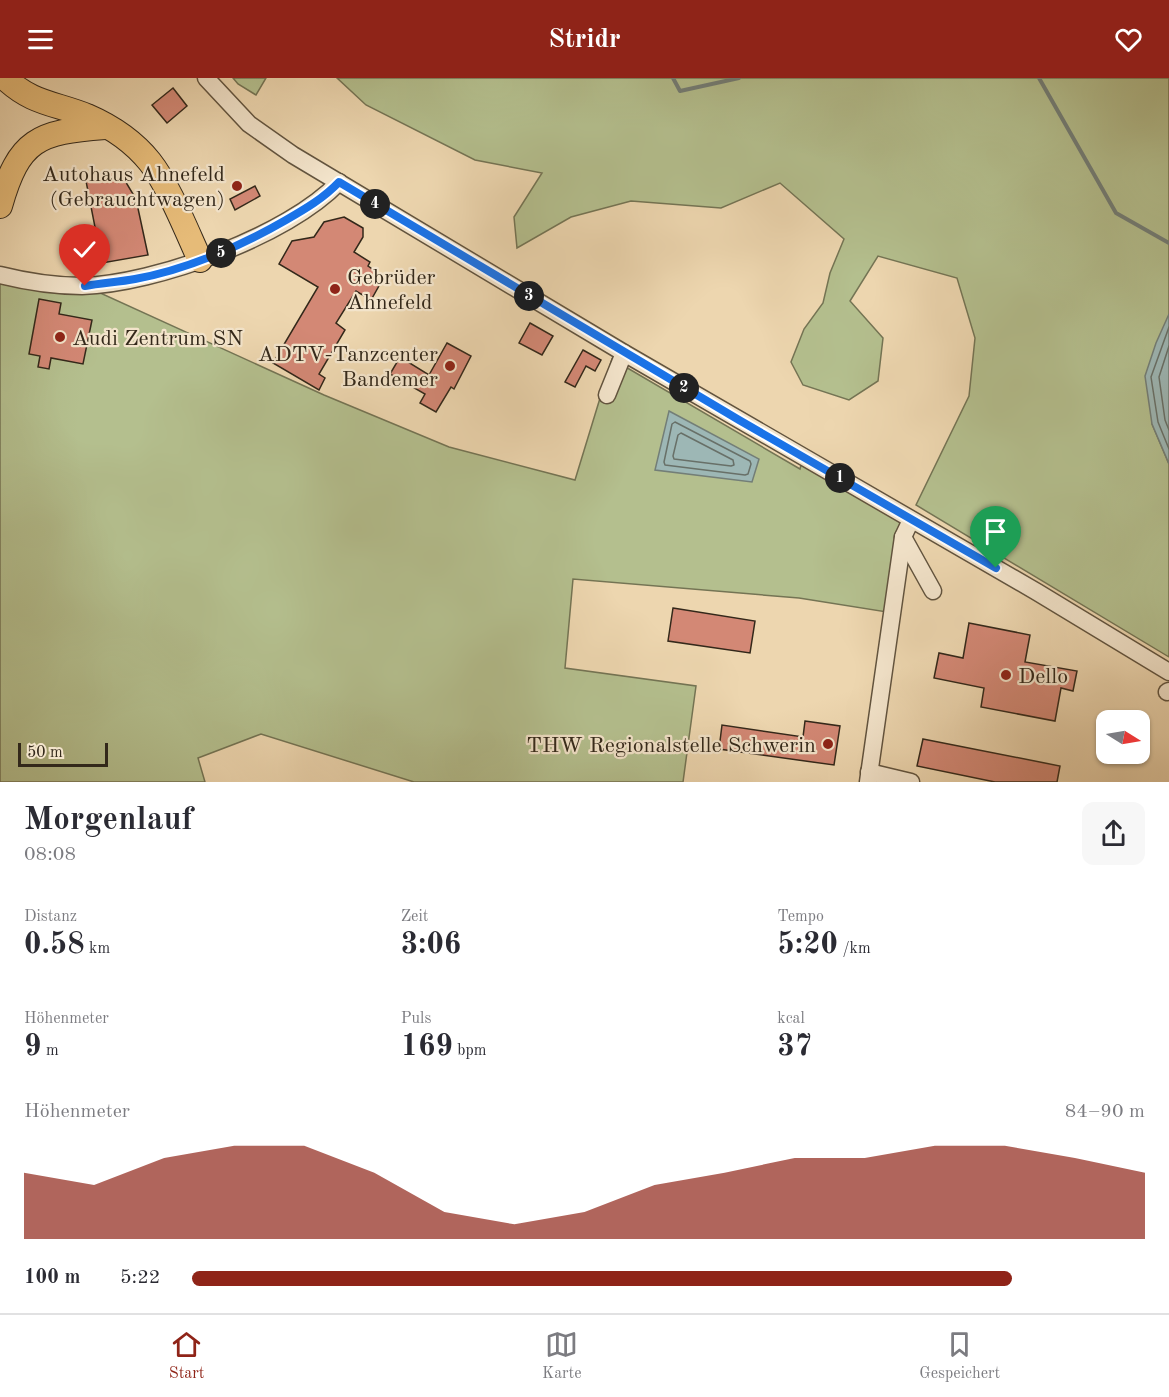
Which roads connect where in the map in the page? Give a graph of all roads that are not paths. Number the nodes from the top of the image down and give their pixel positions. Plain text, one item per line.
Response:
1 (5, 78) edge
2 (206, 78) edge
3 (107, 127) junction
4 (339, 182) junction
5 (0, 206) edge
6 (200, 260) junction
7 (0, 275) edge
8 (624, 353) junction
9 (607, 394) dead end
10 (911, 520) junction
11 (903, 537) junction
12 (933, 591) dead end
13 (1169, 672) edge
14 (869, 777) edge
15 (911, 782) edge

1 - 3 highway
2 - 4 street
3 - 5 highway
3 - 6 highway
4 - 6 street
4 - 8 street
6 - 7 street
8 - 9 street
8 - 10 street
10 - 11 street
10 - 13 street
11 - 12 street
11 - 14 street
14 - 15 street

